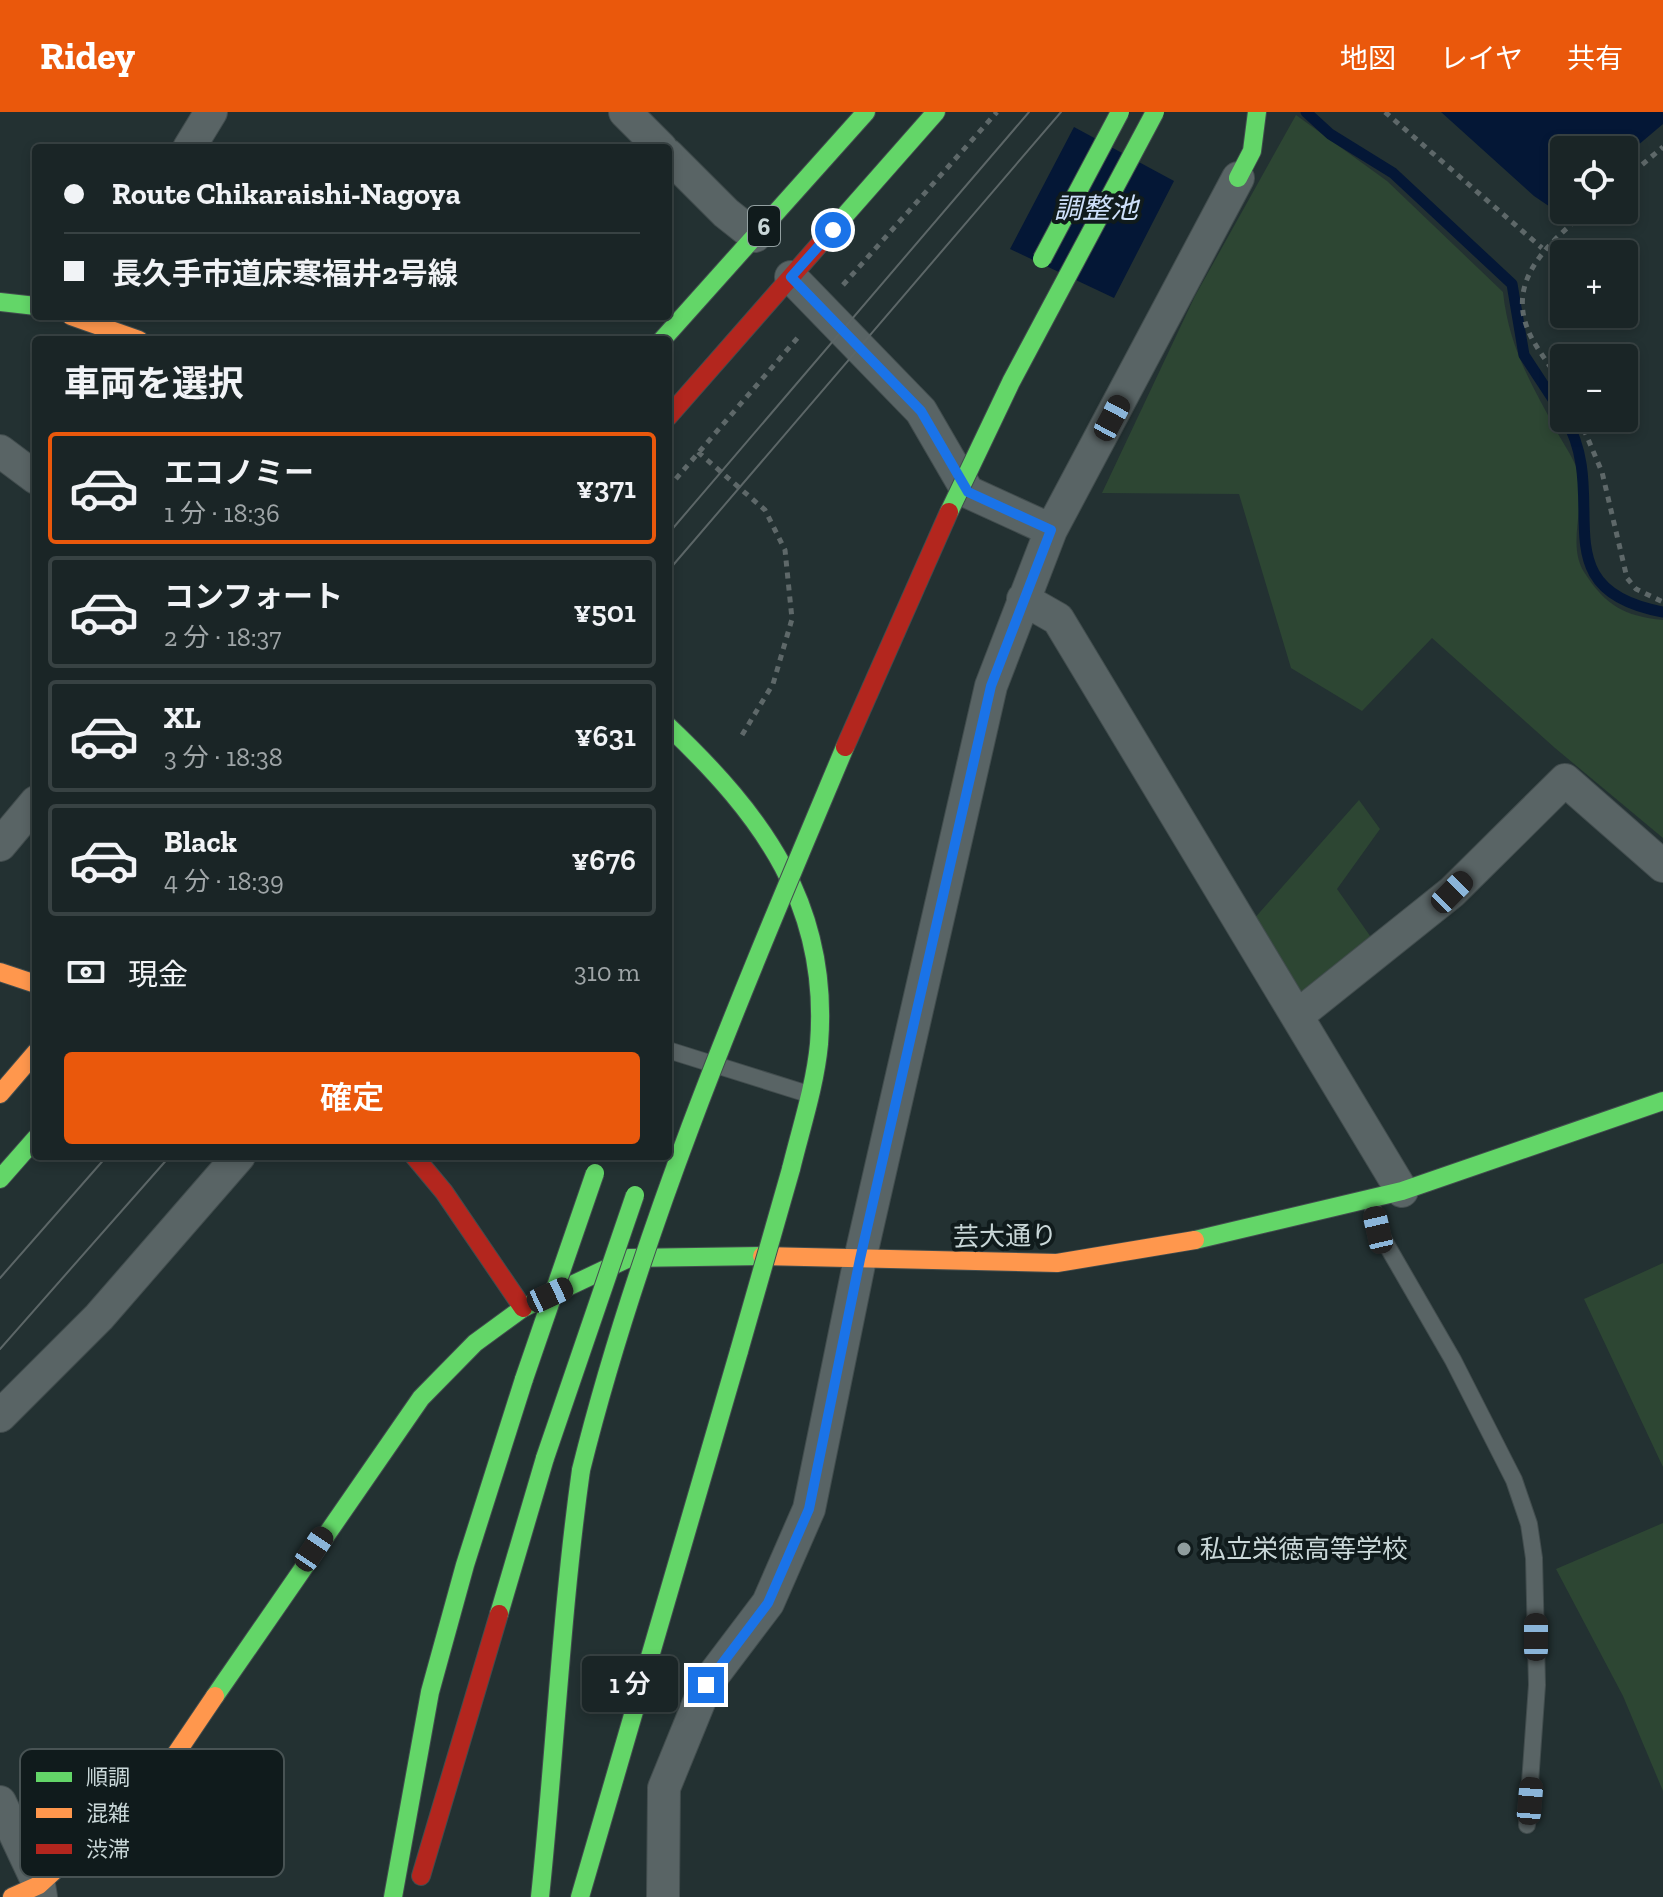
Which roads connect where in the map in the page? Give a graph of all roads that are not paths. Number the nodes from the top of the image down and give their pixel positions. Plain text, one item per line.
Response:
1 (211, 112) edge
2 (625, 112) edge
3 (866, 112) edge
4 (936, 112) edge
5 (1120, 112) edge
6 (1155, 112) edge
7 (1257, 112) edge
8 (191, 144) edge
9 (657, 144) edge
10 (672, 159) edge
11 (1238, 178) joint
12 (755, 236) junction
13 (1034, 274) dead end
14 (791, 277) junction
15 (0, 302) edge
16 (32, 306) edge
17 (93, 320) edge
18 (130, 336) edge
19 (666, 336) edge
20 (672, 412) edge
21 (955, 433) dead end
22 (0, 451) edge
23 (937, 472) dead end
24 (32, 475) edge
25 (1051, 530) junction
26 (1023, 599) junction
27 (672, 730) edge
28 (32, 807) edge
29 (783, 821) dead end
30 (0, 845) edge
31 (765, 864) dead end
32 (1663, 866) edge
33 (0, 972) edge
34 (32, 983) edge
35 (1297, 1016) junction
36 (692, 1045) dead end
37 (672, 1051) edge
38 (32, 1057) edge
39 (681, 1072) dead end
40 (0, 1094) edge
41 (809, 1095) junction
42 (1663, 1101) edge
43 (32, 1143) edge
44 (236, 1160) edge
45 (418, 1160) edge
46 (597, 1164) edge
47 (0, 1179) edge
48 (640, 1182) dead end
49 (1402, 1191) junction
50 (1371, 1199) junction
51 (860, 1259) junction
52 (523, 1308) junction
53 (0, 1416) edge
54 (179, 1749) edge
55 (0, 1802) edge
56 (1527, 1825) dead end
57 (20, 1861) edge
58 (48, 1877) edge
59 (31, 1893) edge
60 (393, 1897) edge
61 (415, 1897) edge
62 (540, 1897) edge
63 (580, 1897) edge
64 (663, 1897) edge

1 - 8 street
2 - 9 street
3 - 12 main road, 6
4 - 14 main road, 6
5 - 13 main road, bridge
6 - 62 main road, bridge
7 - 11 main road
10 - 12 street
11 - 25 street
12 - 19 main road, 6
14 - 20 main road, 6
14 - 25 street
15 - 16 main road
17 - 18 main road
21 - 23 main road
22 - 24 street
25 - 26 street
26 - 35 street
26 - 51 street
27 - 41 main road
28 - 30 street
29 - 31 main road
32 - 35 street
33 - 34 main road
35 - 49 street
36 - 39 main road
37 - 41 lane
38 - 40 main road
41 - 63 main road, bridge
42 - 49 main road, 芸大通り
43 - 47 main road
44 - 53 street
45 - 52 main road
46 - 60 main road, bridge
48 - 61 main road, bridge
49 - 50 main road, 芸大通り
50 - 51 main road, 芸大通り
50 - 56 lane
51 - 52 main road, 芸大通り
51 - 64 street
52 - 54 main road, 芸大通り
55 - 57 street
58 - 59 main road, 芸大通り

